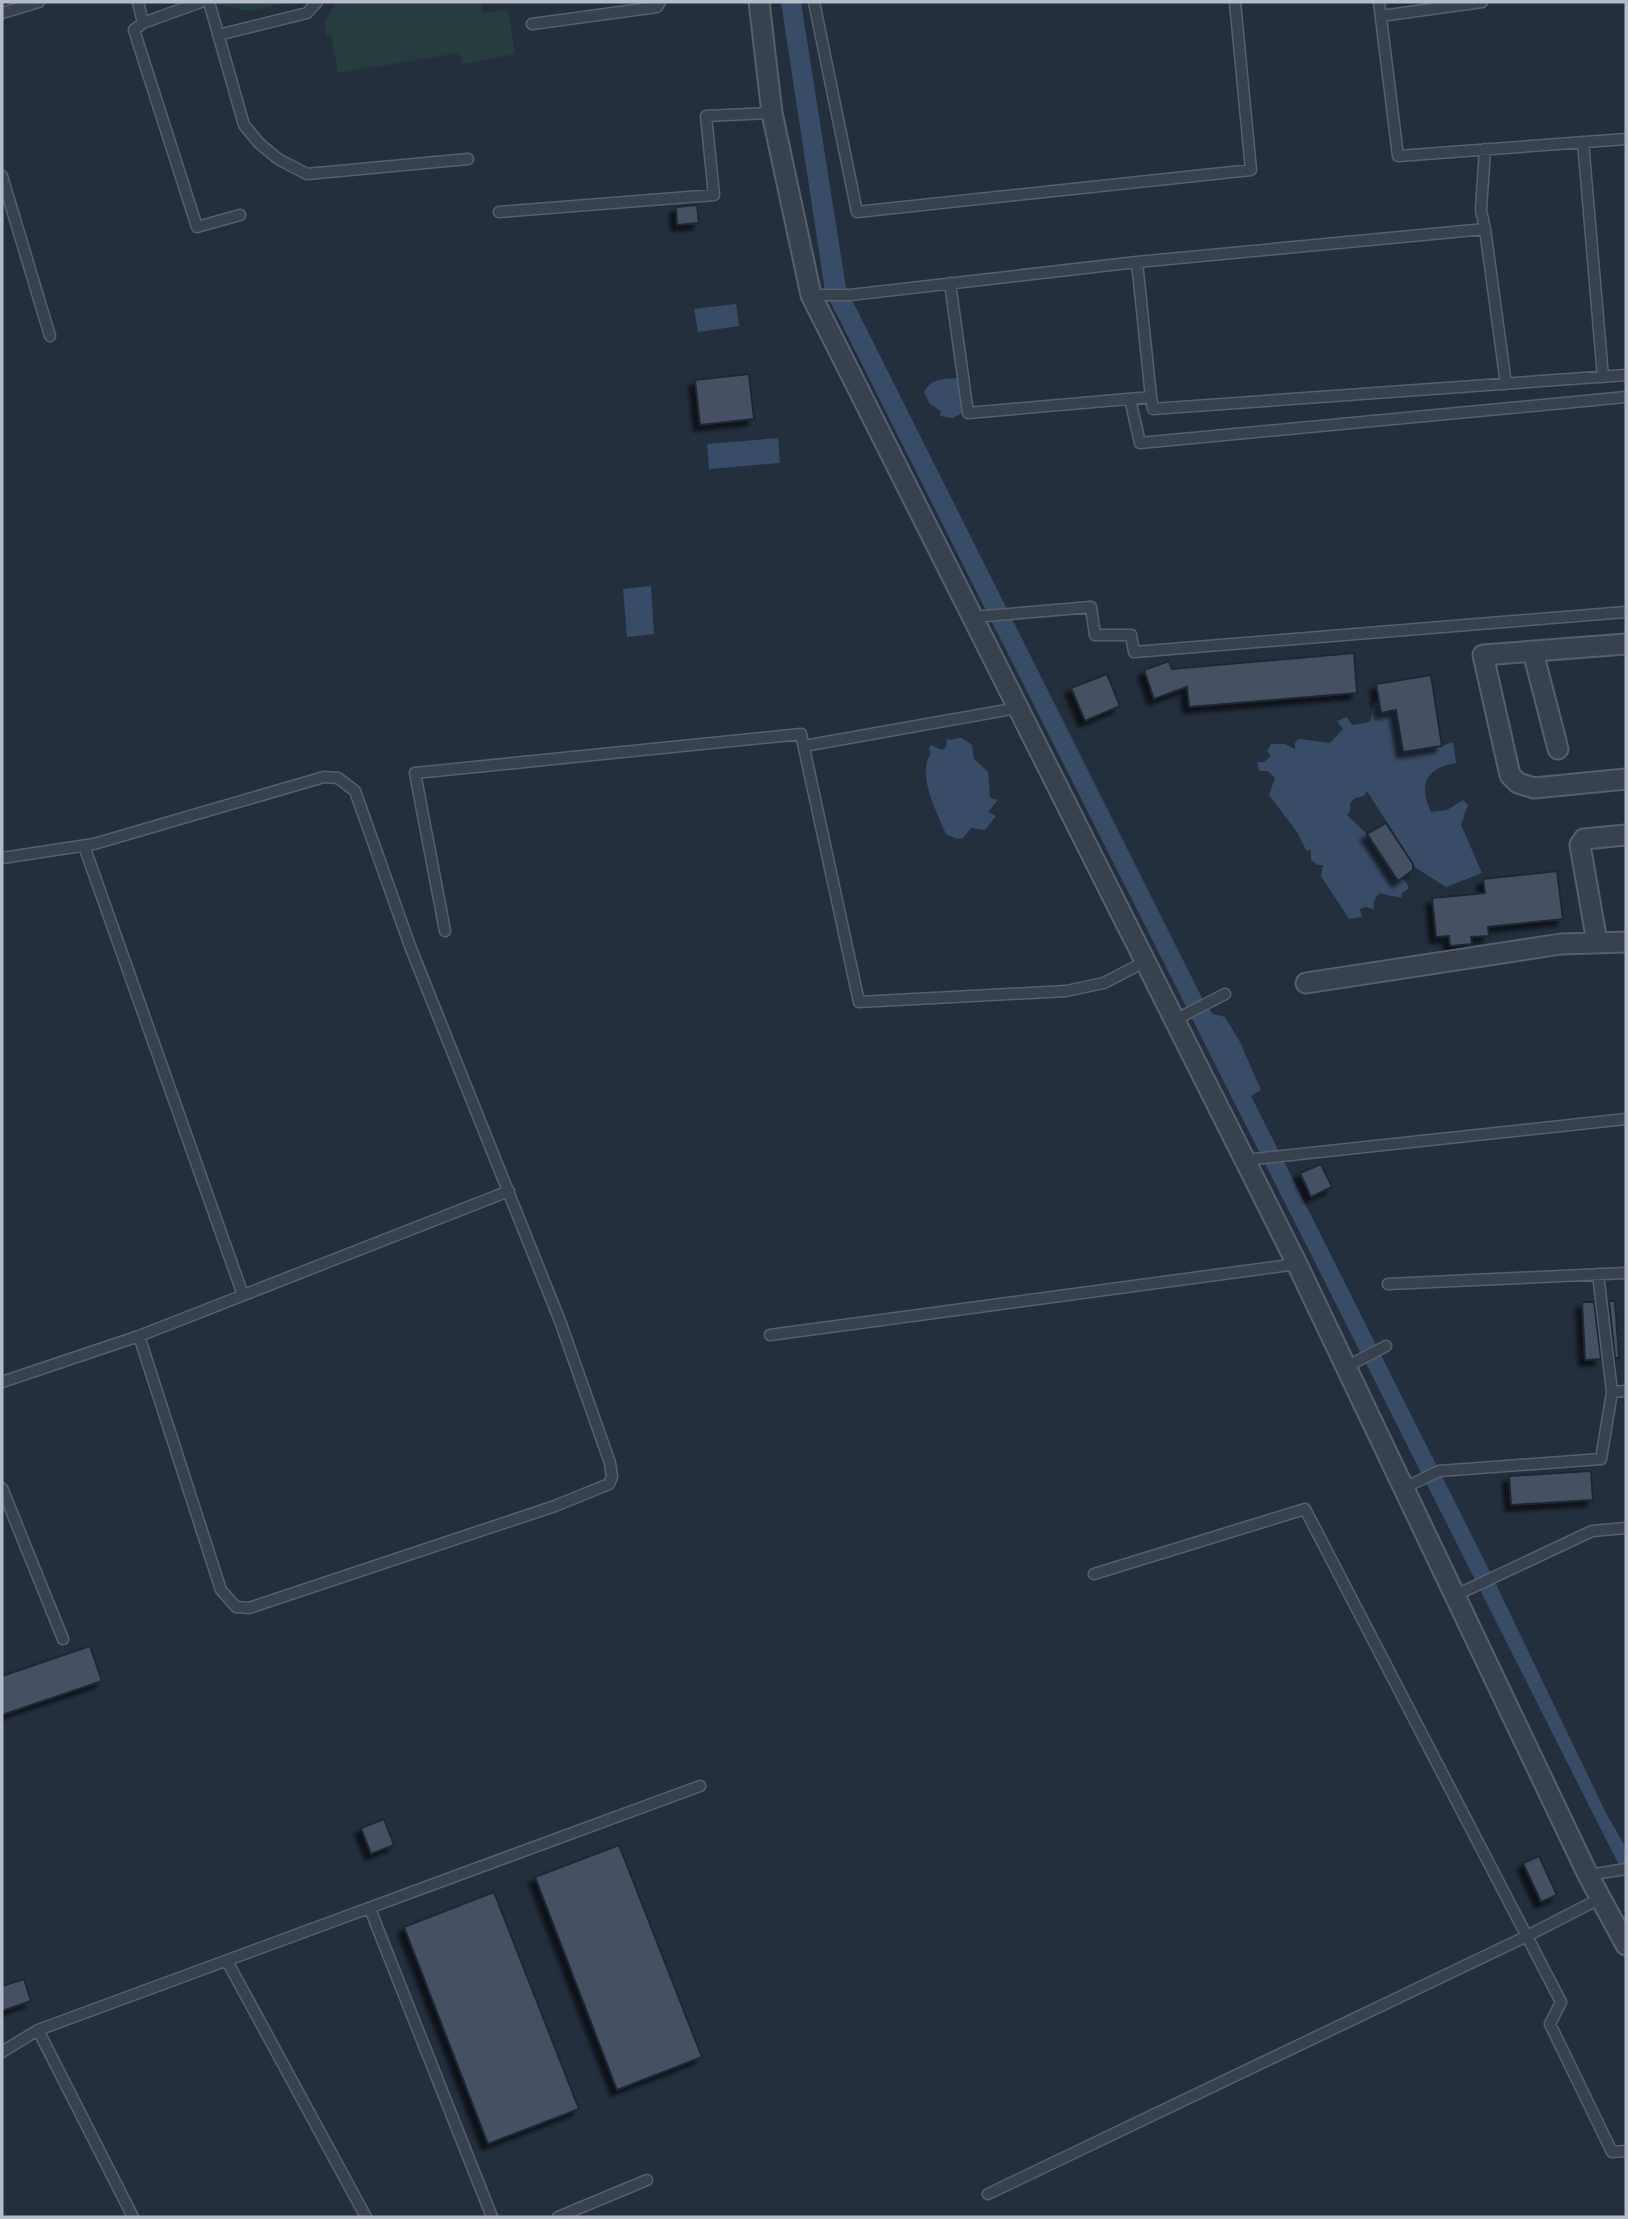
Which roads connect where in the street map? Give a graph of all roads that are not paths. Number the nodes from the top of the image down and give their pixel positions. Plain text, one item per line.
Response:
1 (38, 2) edge
2 (138, 2) edge
3 (201, 2) edge
4 (209, 2) edge
5 (317, 2) edge
6 (660, 2) edge
7 (759, 2) edge
8 (814, 2) edge
9 (1235, 2) edge
10 (1379, 2) edge
11 (1482, 2) edge
12 (2, 13) edge
13 (1381, 16) junction
14 (143, 23) junction
15 (532, 24) dead end
16 (218, 35) junction
17 (772, 113) junction
18 (1626, 139) edge
19 (1583, 142) junction
20 (1485, 149) junction
21 (468, 159) dead end
22 (2, 176) edge
23 (499, 212) dead end
24 (240, 215) dead end
25 (1485, 229) junction
26 (1136, 262) junction
27 (950, 283) junction
28 (819, 295) junction
29 (50, 336) dead end
30 (1626, 375) edge
31 (1603, 377) junction
32 (1506, 384) junction
33 (1151, 397) junction
34 (1626, 397) edge
35 (1130, 399) junction
36 (1626, 612) edge
37 (981, 617) junction
38 (1626, 645) edge
39 (1533, 652) junction
40 (1018, 708) junction
41 (804, 746) junction
42 (1558, 749) dead end
43 (1626, 779) edge
44 (1626, 835) edge
45 (84, 846) junction
46 (2, 858) edge
47 (444, 931) dead end
48 (1597, 942) junction
49 (1626, 942) edge
50 (1146, 961) junction
51 (1306, 983) dead end
52 (1225, 994) dead end
53 (1182, 1016) junction
54 (1626, 1119) edge
55 (1254, 1160) junction
56 (509, 1191) junction
57 (1297, 1264) junction
58 (1626, 1273) edge
59 (1598, 1274) junction
60 (1388, 1284) dead end
61 (243, 1295) junction
62 (770, 1335) dead end
63 (139, 1336) junction
64 (1382, 1347) dead end
65 (1355, 1362) junction
66 (2, 1382) edge
67 (1626, 1391) edge
68 (1612, 1392) junction
69 (2, 1488) edge
70 (1404, 1488) junction
71 (1626, 1528) edge
72 (1094, 1574) dead end
73 (1456, 1595) junction
74 (63, 1639) dead end
75 (700, 1786) dead end
76 (1624, 1869) edge
77 (1588, 1875) junction
78 (1601, 1898) junction
79 (370, 1909) junction
80 (1527, 1936) junction
81 (1626, 1945) edge
82 (227, 1961) junction
83 (38, 2030) junction
84 (2, 2052) edge
85 (1626, 2151) edge
86 (647, 2180) dead end
87 (988, 2194) dead end
88 (134, 2217) edge
89 (366, 2217) edge
90 (492, 2217) edge
91 (558, 2217) edge

1 - 12 lane
2 - 14 lane
3 - 14 lane
4 - 16 lane
5 - 16 lane
6 - 15 lane
7 - 17 street
8 - 9 lane
10 - 13 lane
11 - 13 lane
13 - 20 lane
14 - 24 lane
16 - 21 lane
17 - 23 lane
17 - 28 street
18 - 19 lane
19 - 20 lane
19 - 31 lane
20 - 25 lane
22 - 29 lane
25 - 26 lane
25 - 32 lane
26 - 27 lane
26 - 33 lane
27 - 28 lane
27 - 35 lane
28 - 37 street
30 - 31 lane
31 - 32 lane
32 - 33 lane
33 - 35 lane
34 - 35 lane
36 - 37 lane
37 - 40 street
38 - 39 street
39 - 42 street
39 - 43 street
40 - 41 lane
40 - 50 street
41 - 47 lane
41 - 50 lane
44 - 48 street
45 - 46 lane
45 - 56 lane
45 - 61 lane
48 - 49 street
48 - 51 street
50 - 53 street
52 - 53 lane
53 - 55 street
54 - 55 lane
55 - 57 street
56 - 61 lane
56 - 63 lane
57 - 62 lane
57 - 65 street
58 - 59 lane
59 - 60 lane
59 - 68 lane
61 - 63 lane
63 - 66 lane
64 - 65 lane
65 - 70 street
67 - 68 lane
68 - 70 lane
69 - 74 lane
70 - 73 street
71 - 73 lane
72 - 80 lane
73 - 77 street
75 - 79 lane
76 - 77 lane
77 - 78 street
78 - 80 lane
78 - 81 street
79 - 82 lane
79 - 90 lane
80 - 85 lane
80 - 87 lane
82 - 83 lane
82 - 89 lane
83 - 84 lane
83 - 88 lane
86 - 91 lane

